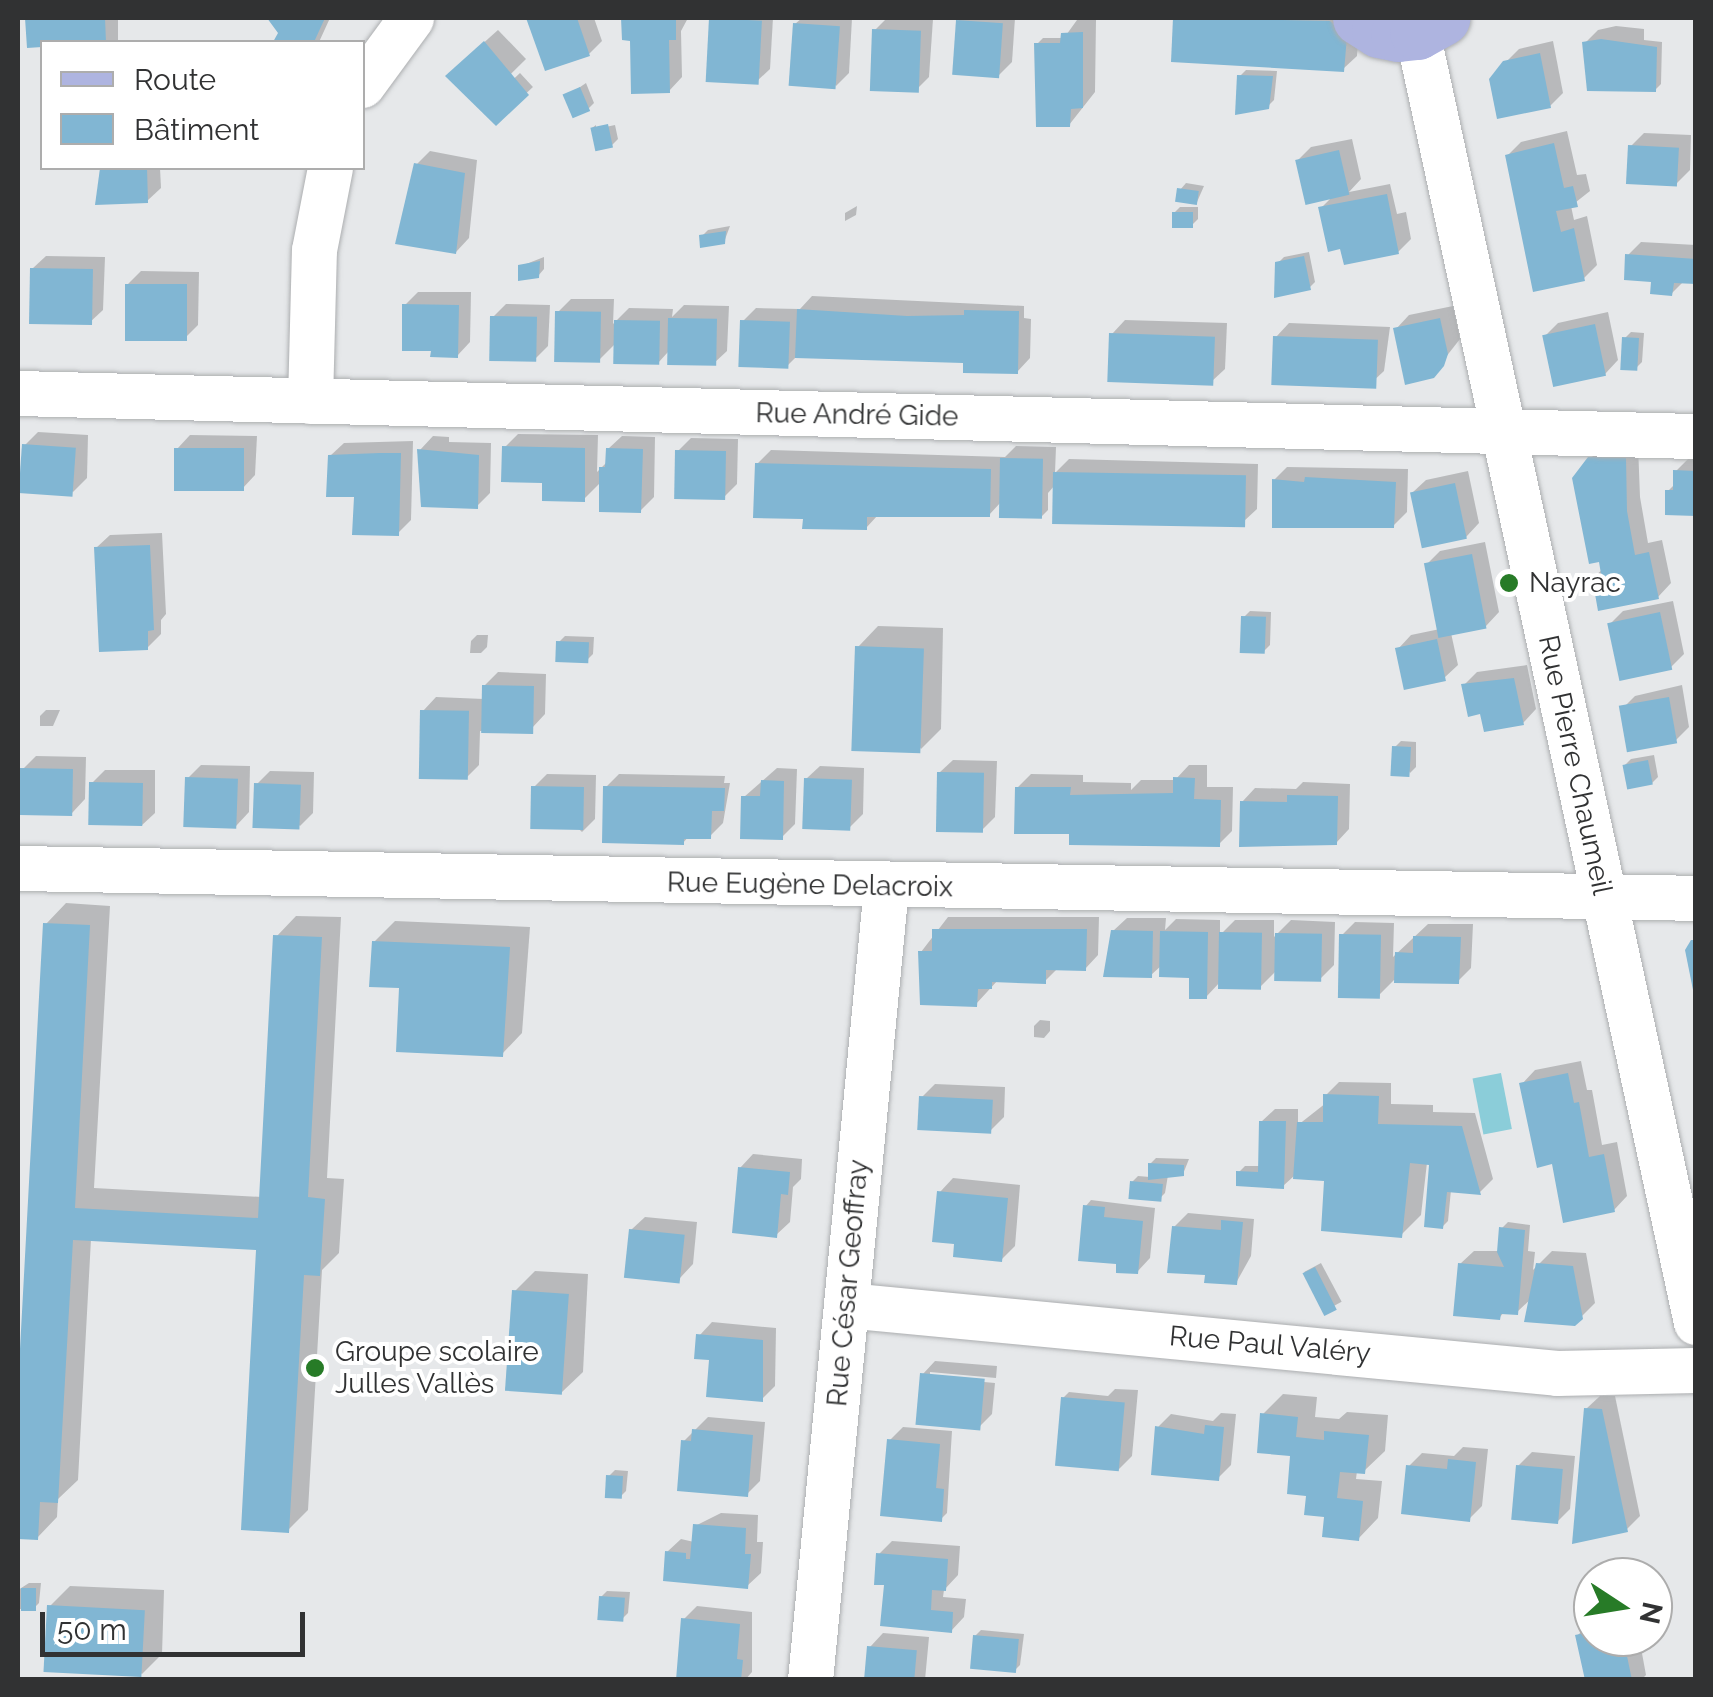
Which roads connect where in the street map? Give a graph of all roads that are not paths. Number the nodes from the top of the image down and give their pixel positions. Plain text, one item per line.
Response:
1 (412, 18) edge
2 (1360, 18) edge
3 (1430, 25) edge
4 (365, 81) edge
5 (330, 170) edge
6 (18, 393) edge
7 (310, 401) junction
8 (1506, 431) junction
9 (1696, 436) edge
10 (18, 868) edge
11 (886, 886) junction
12 (1602, 897) junction
13 (1696, 898) edge
14 (846, 1305) junction
15 (1696, 1322) edge
16 (1696, 1370) edge
17 (810, 1680) edge

1 - 4 street
2 - 3 main road
3 - 8 street, Rue Pierre Chaumeil
5 - 7 street
6 - 7 street, Rue André Gide
7 - 8 street, Rue André Gide
8 - 9 street, Rue André Gide
8 - 12 street, Rue Pierre Chaumeil
10 - 11 street, Rue Eugène Delacroix
11 - 12 street, Rue Eugène Delacroix
11 - 14 street, Rue César Geoffray
12 - 13 street, Rue Eugène Delacroix
12 - 15 street, Rue Pierre Chaumeil
14 - 16 street, Rue Paul Valéry
14 - 17 street, Rue César Geoffray

